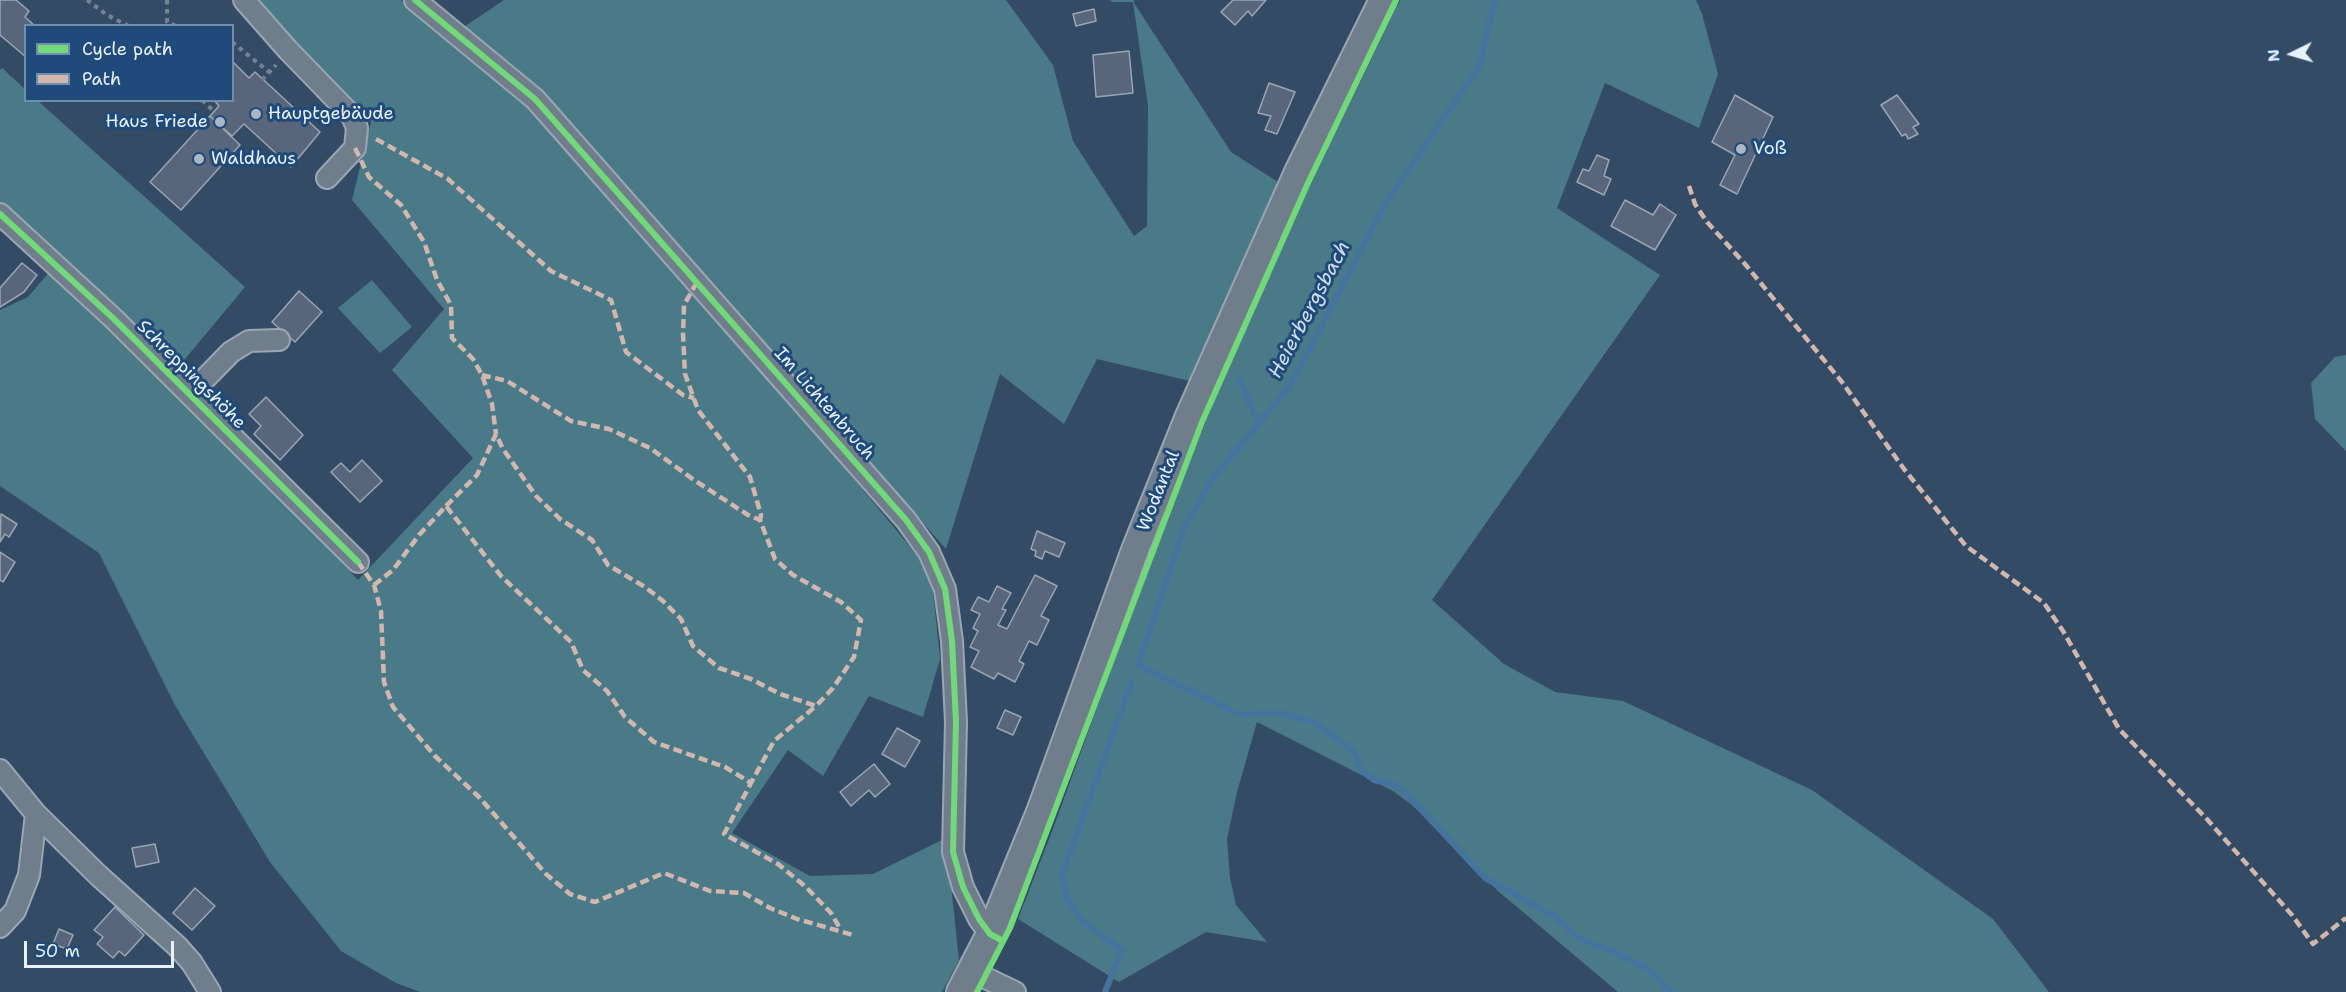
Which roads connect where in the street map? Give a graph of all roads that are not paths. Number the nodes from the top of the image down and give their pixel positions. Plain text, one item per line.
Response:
1 (244, 0) edge
2 (415, 0) edge
3 (1383, 0) edge
4 (327, 178) dead end
5 (0, 214) edge
6 (279, 340) dead end
7 (190, 394) junction
8 (357, 562) dead end
9 (0, 770) edge
10 (36, 814) junction
11 (0, 927) edge
12 (990, 934) junction
13 (966, 982) edge
14 (210, 992) edge
15 (1015, 992) edge

1 - 4 street
2 - 12 street, Im Lichtenbruch
3 - 12 main road, Wodantal
5 - 7 street, Schreppingshöhe
6 - 7 street
7 - 8 street, Schreppingshöhe
9 - 10 street
10 - 11 street
10 - 14 street
12 - 13 main road, Wodantal
13 - 15 street

